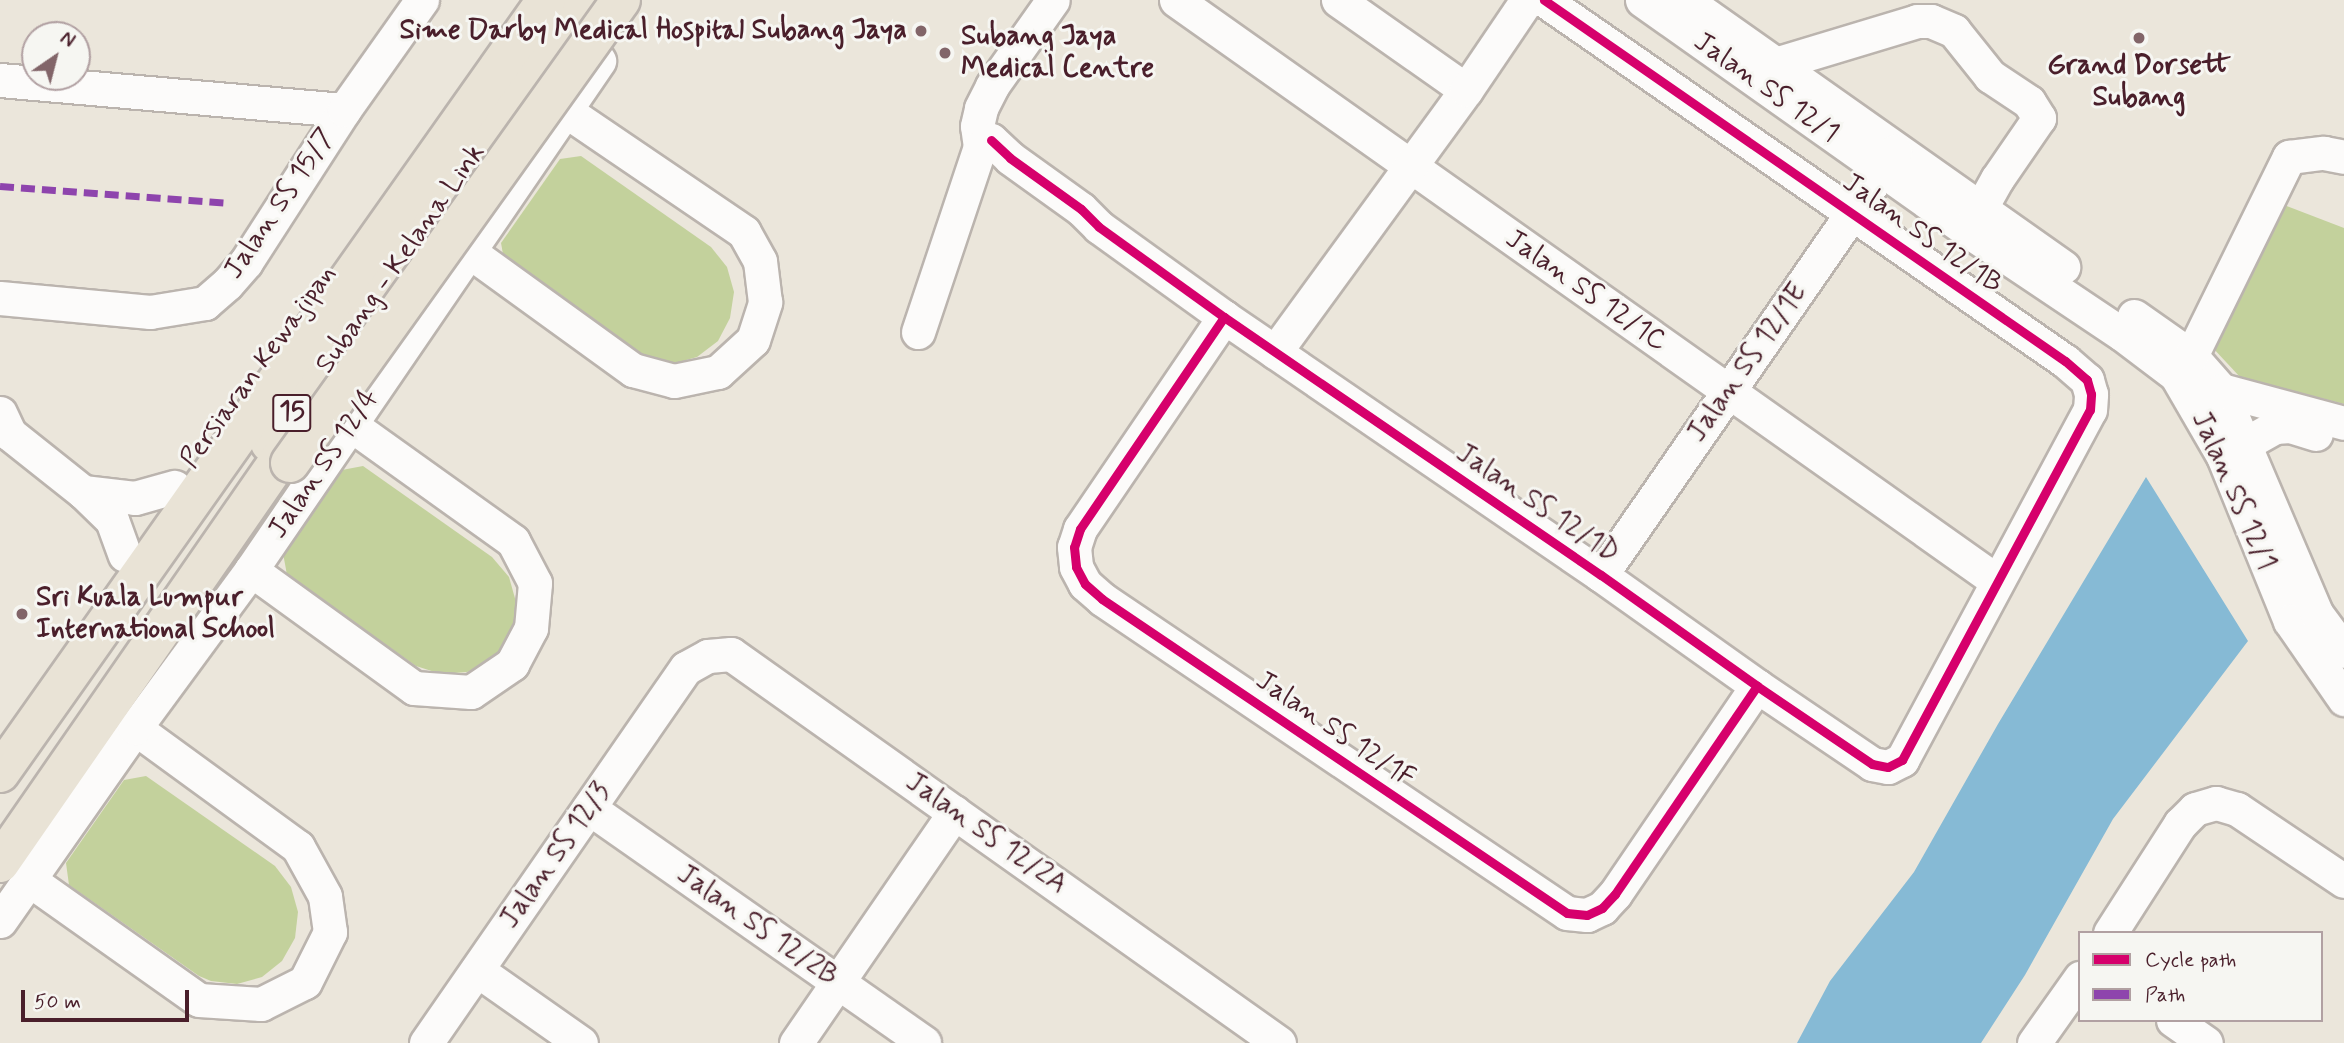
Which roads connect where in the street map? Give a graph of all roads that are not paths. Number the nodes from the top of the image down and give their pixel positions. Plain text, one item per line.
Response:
1 (422, 0) edge
2 (522, 0) edge
3 (546, 0) edge
4 (580, 0) edge
5 (598, 0) edge
6 (621, 0) edge
7 (638, 0) edge
8 (1053, 0) edge
9 (1074, 0) edge
10 (1176, 0) edge
11 (1338, 0) edge
12 (1527, 0) edge
13 (1544, 0) edge
14 (1642, 0) edge
15 (1685, 0) edge
16 (1909, 11) edge
17 (1775, 64) junction
18 (0, 80) edge
19 (1466, 90) junction
20 (344, 110) junction
21 (566, 111) junction
22 (526, 137) junction
23 (986, 143) junction
24 (2344, 157) edge
25 (1888, 161) junction
26 (1411, 167) junction
27 (1853, 213) junction
28 (1974, 221) junction
29 (467, 250) junction
30 (0, 298) edge
31 (1223, 317) junction
32 (918, 332) dead end
33 (1275, 352) junction
34 (2183, 365) junction
35 (1729, 391) junction
36 (2208, 398) junction
37 (0, 413) edge
38 (2344, 424) edge
39 (351, 425) junction
40 (2344, 441) edge
41 (2232, 450) junction
42 (174, 487) junction
43 (83, 492) junction
44 (125, 555) junction
45 (251, 570) junction
46 (1601, 575) junction
47 (1997, 581) junction
48 (2344, 651) edge
49 (686, 668) joint
50 (1757, 686) junction
51 (2344, 699) edge
52 (135, 728) junction
53 (0, 736) edge
54 (0, 773) edge
55 (589, 808) junction
56 (955, 812) junction
57 (0, 823) edge
58 (9, 872) edge
59 (2344, 881) edge
60 (0, 922) edge
61 (2111, 931) edge
62 (477, 970) junction
63 (2078, 981) edge
64 (838, 982) junction
65 (2176, 1022) edge
66 (1245, 1033) edge
67 (426, 1043) edge
68 (582, 1043) edge
69 (796, 1043) edge
70 (925, 1043) edge
71 (1279, 1043) edge
72 (2034, 1043) edge
73 (2206, 1043) edge

1 - 20 street, Jalan SS 15/7
2 - 42 main road, Persiaran Kewajipan
3 - 54 main road, Subang - Kelana Link / 15
4 - 57 main road, Subang - Kelana Link / 15
5 - 22 main road
6 - 58 main road, bridge
7 - 21 street, Jalan SS 12/4
8 - 23 street
9 - 23 street
10 - 26 street, Jalan SS 12/1C
11 - 19 street
12 - 19 street
13 - 27 street, Jalan SS 12/1B
14 - 25 street, Jalan SS 12/1
15 - 17 street, Jalan SS 12/1
16 - 17 street
16 - 28 street
17 - 25 street, Jalan SS 12/1
18 - 20 street
19 - 26 street
20 - 30 street, Jalan SS 15/7
21 - 22 street, Jalan SS 12/4
21 - 29 street
22 - 29 street, Jalan SS 12/4
22 - 58 main road
23 - 31 street, Jalan SS 12/1D
23 - 32 street
24 - 34 street
25 - 27 street, Jalan SS 12/1E
25 - 28 street, Jalan SS 12/1
26 - 33 street
26 - 35 street, Jalan SS 12/1C
27 - 35 street, Jalan SS 12/1E
27 - 47 street, Jalan SS 12/1B
28 - 34 street, Jalan SS 12/1
29 - 39 street, Jalan SS 12/4
31 - 33 street, Jalan SS 12/1D
31 - 50 street, Jalan SS 12/1F
33 - 46 street, Jalan SS 12/1D
34 - 36 street, Jalan SS 12/1
35 - 46 street, Jalan SS 12/1E
35 - 47 street, Jalan SS 12/1C
36 - 38 street
36 - 41 street, Jalan SS 12/1
37 - 43 street
39 - 45 street, Jalan SS 12/4
39 - 45 street
40 - 41 street
41 - 48 street, Jalan SS 12/1
41 - 51 street, Jalan SS 12/1
42 - 43 street
42 - 44 main road, Persiaran Kewajipan
43 - 44 street
44 - 53 main road, Persiaran Kewajipan
45 - 52 street, Jalan SS 12/4
46 - 50 street, Jalan SS 12/1D
47 - 50 street, Jalan SS 12/1D
49 - 55 street, Jalan SS 12/3
49 - 56 street, Jalan SS 12/2A
52 - 58 street, Jalan SS 12/4
52 - 58 street
55 - 62 street, Jalan SS 12/3
55 - 64 street, Jalan SS 12/2B
56 - 64 street
56 - 66 street, Jalan SS 12/2A
58 - 60 street, Jalan SS 12/4
59 - 61 street
62 - 67 street, Jalan SS 12/3
62 - 68 street
63 - 72 street
64 - 69 street
64 - 70 street, Jalan SS 12/2B
65 - 73 street
66 - 71 street, Jalan SS 12/2A

